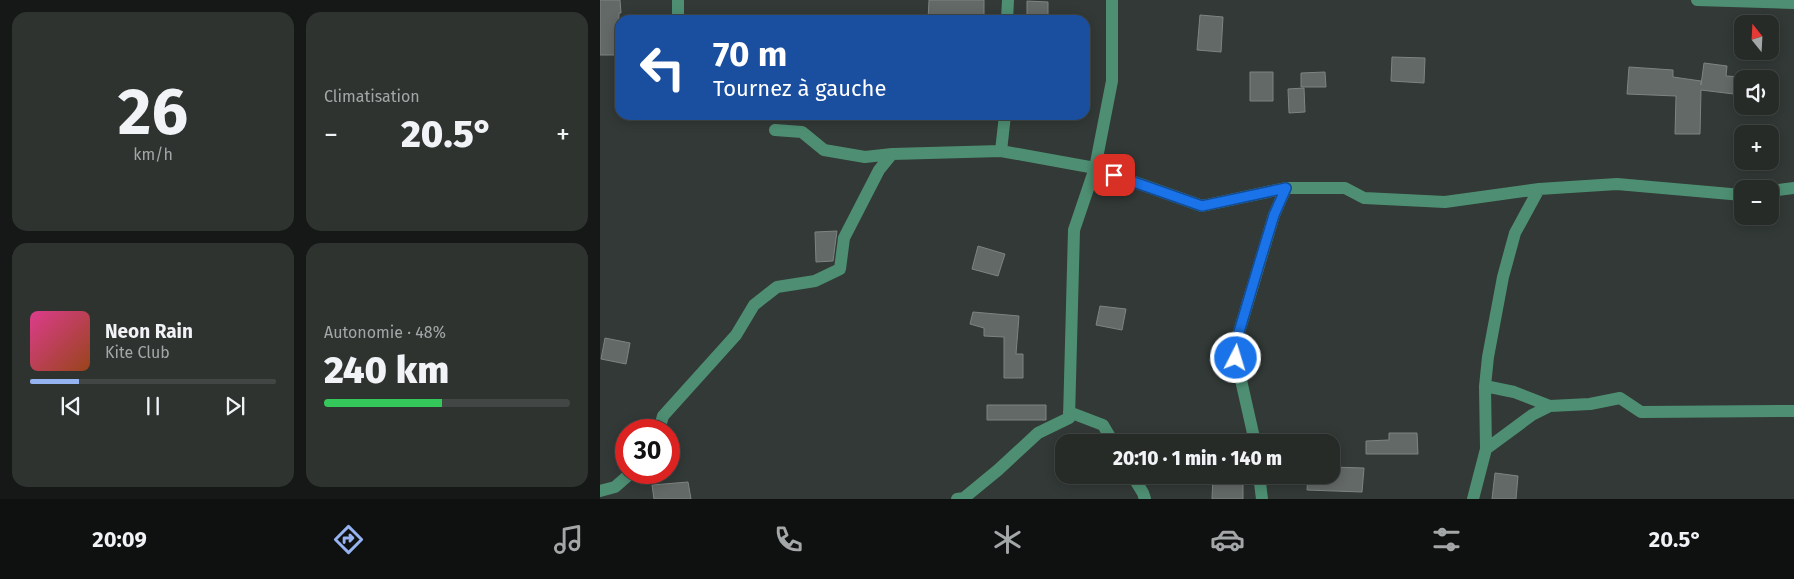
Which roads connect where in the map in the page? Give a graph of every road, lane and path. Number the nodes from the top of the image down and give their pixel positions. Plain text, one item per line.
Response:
1 (678, 0) edge
2 (1008, 0) edge
3 (1112, 0) edge
4 (1697, 0) edge
5 (1794, 3) edge
6 (678, 15) edge
7 (1007, 15) edge
8 (1005, 120) edge
9 (775, 130) dead end
10 (1002, 151) junction
11 (892, 154) junction
12 (1095, 168) junction
13 (1286, 188) junction
14 (1794, 188) edge
15 (1539, 189) junction
16 (1779, 190) edge
17 (1734, 195) edge
18 (1486, 386) junction
19 (1550, 406) junction
20 (1794, 411) edge
21 (1069, 412) junction
22 (662, 419) edge
23 (1108, 434) edge
24 (1253, 434) edge
25 (1486, 449) junction
26 (618, 484) edge
27 (1138, 484) edge
28 (1261, 484) edge
29 (600, 491) edge
30 (974, 495) edge
31 (957, 499) edge
32 (1145, 499) edge
33 (1262, 499) edge
34 (1473, 499) edge

1 - 6 street
2 - 7 street
3 - 12 street
4 - 5 street
8 - 10 street
9 - 11 street
10 - 11 street
10 - 12 street
11 - 22 street
12 - 13 street
12 - 21 street
13 - 15 street
13 - 24 street
14 - 16 street
15 - 17 street
15 - 18 street
18 - 19 street
18 - 25 street
19 - 20 street
19 - 25 street
21 - 23 street
21 - 30 street
25 - 34 street
26 - 29 street
27 - 32 street
28 - 33 street
30 - 31 street

